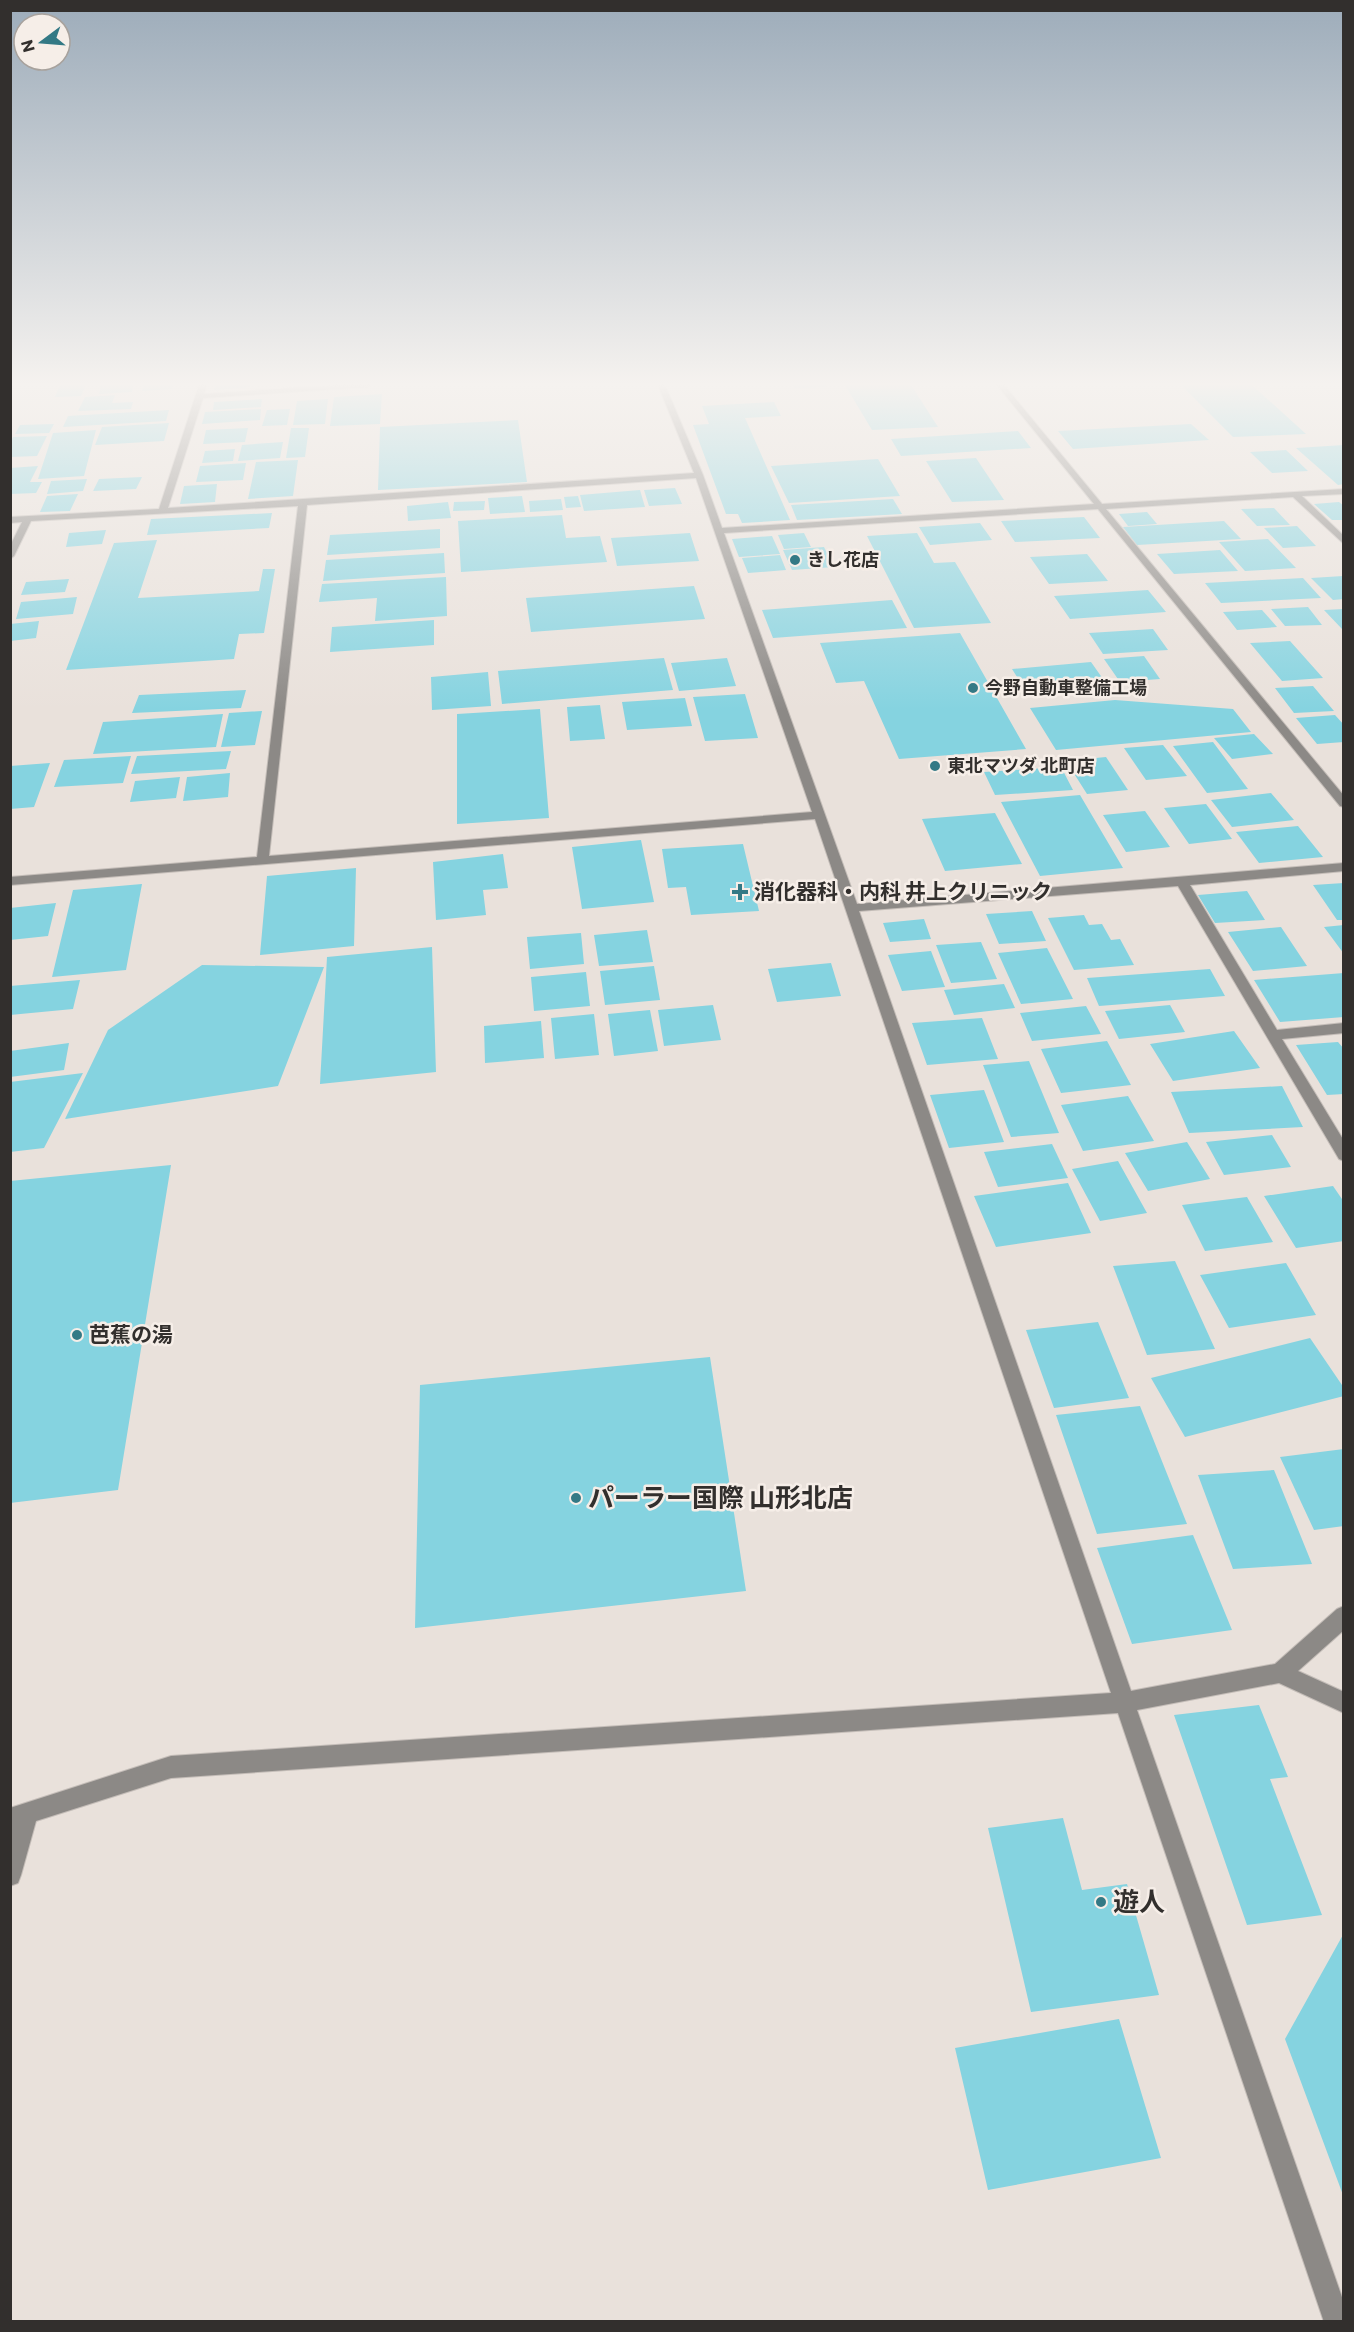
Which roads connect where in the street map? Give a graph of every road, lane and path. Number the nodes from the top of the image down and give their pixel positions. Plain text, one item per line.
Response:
1 (169, 494) edge
2 (433, 494) edge
3 (706, 494) edge
4 (1088, 494) edge
5 (1295, 494) joint
6 (303, 503) junction
7 (1099, 507) junction
8 (163, 511) junction
9 (28, 519) junction
10 (10, 520) edge
11 (719, 531) junction
12 (1344, 542) edge
13 (10, 556) edge
14 (1344, 804) edge
15 (819, 815) junction
16 (263, 859) junction
17 (1344, 867) edge
18 (10, 880) edge
19 (1182, 882) junction
20 (852, 908) junction
21 (1344, 1028) edge
22 (1272, 1035) junction
23 (1344, 1155) edge
24 (1344, 1616) edge
25 (1280, 1674) junction
26 (1125, 1702) junction
27 (1344, 1703) edge
28 (19, 1818) edge
29 (10, 1875) edge
30 (1337, 2322) edge

1 - 8 street
2 - 6 street
3 - 11 street
4 - 7 street
5 - 7 street
5 - 12 street
6 - 8 street
6 - 16 street
7 - 11 street
7 - 14 street
8 - 9 street
9 - 10 street
9 - 13 street
11 - 15 street
15 - 16 street
15 - 20 street
16 - 18 street
17 - 19 street
19 - 20 street
19 - 22 street
20 - 26 street
21 - 22 street
22 - 23 street
24 - 25 street
25 - 26 street
25 - 27 street
26 - 28 street
26 - 30 street
28 - 29 street

